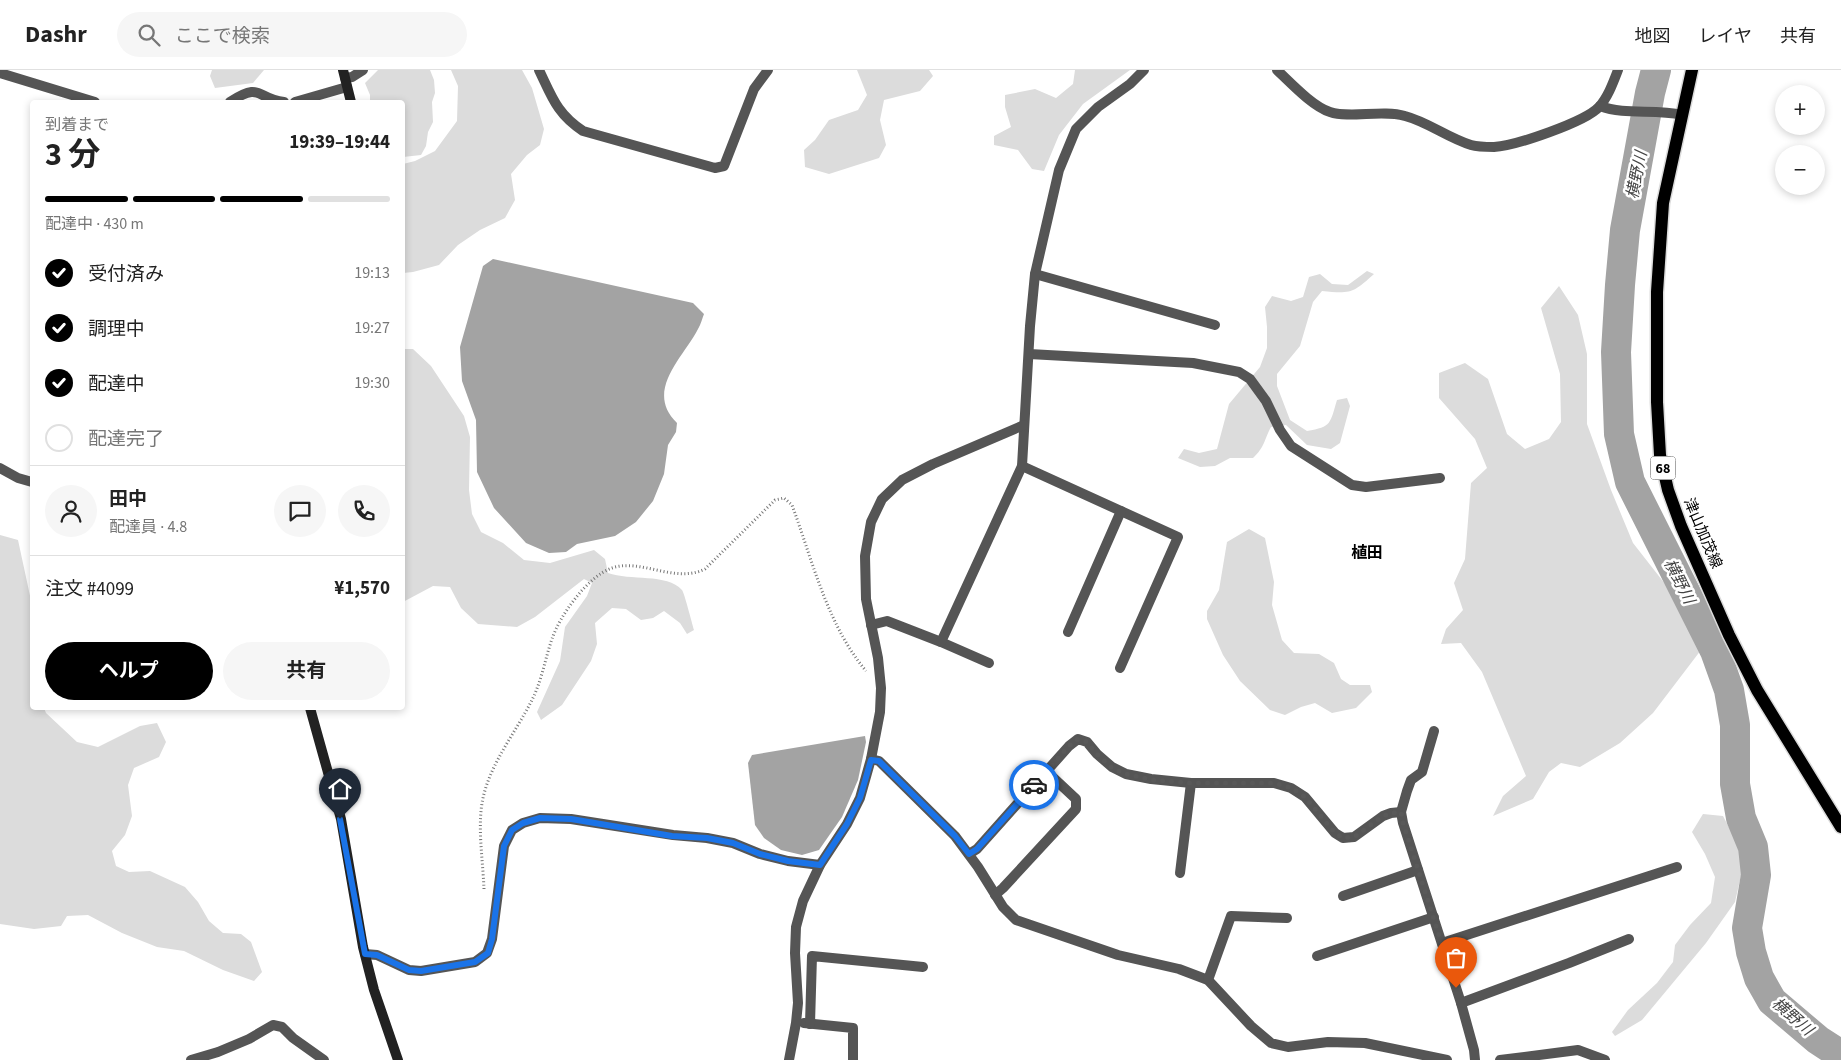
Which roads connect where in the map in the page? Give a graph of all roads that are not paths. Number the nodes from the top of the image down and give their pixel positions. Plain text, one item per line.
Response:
1 (363, 70) edge
2 (539, 70) edge
3 (768, 70) edge
4 (1144, 70) edge
5 (1276, 70) edge
6 (1618, 70) edge
7 (1692, 70) edge
8 (0, 73) edge
9 (345, 78) edge
10 (88, 100) edge
11 (234, 100) edge
12 (279, 100) edge
13 (299, 100) edge
14 (350, 100) edge
15 (1605, 108) junction
16 (1682, 115) junction
17 (1036, 274) junction
18 (1215, 325) dead end
19 (1030, 354) junction
20 (1024, 425) junction
21 (1022, 466) junction
22 (0, 468) edge
23 (1440, 478) dead end
24 (30, 481) edge
25 (1121, 511) junction
26 (871, 625) junction
27 (1068, 632) dead end
28 (941, 642) junction
29 (989, 663) dead end
30 (1120, 668) dead end
31 (311, 710) edge
32 (1434, 731) dead end
33 (871, 760) junction
34 (1046, 771) junction
35 (1191, 783) junction
36 (1401, 812) junction
37 (1841, 827) edge
38 (969, 854) junction
39 (820, 865) junction
40 (1677, 867) dead end
41 (1418, 870) junction
42 (1180, 874) dead end
43 (995, 895) junction
44 (1343, 896) dead end
45 (1434, 917) junction
46 (1287, 918) dead end
47 (1629, 939) dead end
48 (1442, 942) junction
49 (365, 954) junction
50 (1317, 956) dead end
51 (923, 967) dead end
52 (1208, 980) junction
53 (1461, 1003) junction
54 (796, 1023) junction
55 (810, 1024) junction
56 (191, 1060) edge
57 (324, 1060) edge
58 (398, 1060) edge
59 (789, 1060) edge
60 (853, 1060) edge
61 (1446, 1060) edge
62 (1475, 1060) edge
63 (1500, 1060) edge
64 (1605, 1060) edge

1 - 9 street
2 - 3 street
4 - 17 street
5 - 15 street
6 - 15 street
7 - 16 main road, 津山加茂線 / 68
8 - 10 street
9 - 13 street
9 - 14 main road
11 - 12 street
15 - 16 street
16 - 37 main road, 津山加茂線 / 68
17 - 18 street
17 - 19 street
19 - 20 street
19 - 23 street
20 - 21 street
20 - 26 street
21 - 25 street
21 - 28 street
22 - 24 street
25 - 27 street
25 - 30 street
26 - 28 street
26 - 33 street
28 - 29 street
31 - 49 main road
32 - 36 street
33 - 38 street
33 - 39 street
34 - 35 street
34 - 38 street
34 - 43 street
35 - 36 street
35 - 42 street
36 - 41 street
38 - 43 street
39 - 49 street
39 - 54 street
40 - 48 street
41 - 44 street
41 - 45 street
43 - 52 street
45 - 48 street
45 - 50 street
46 - 52 street
47 - 53 street
48 - 53 street
49 - 58 main road
51 - 55 street
52 - 61 street
53 - 62 street
54 - 55 street
54 - 59 street
55 - 60 street
56 - 57 street
63 - 64 street

